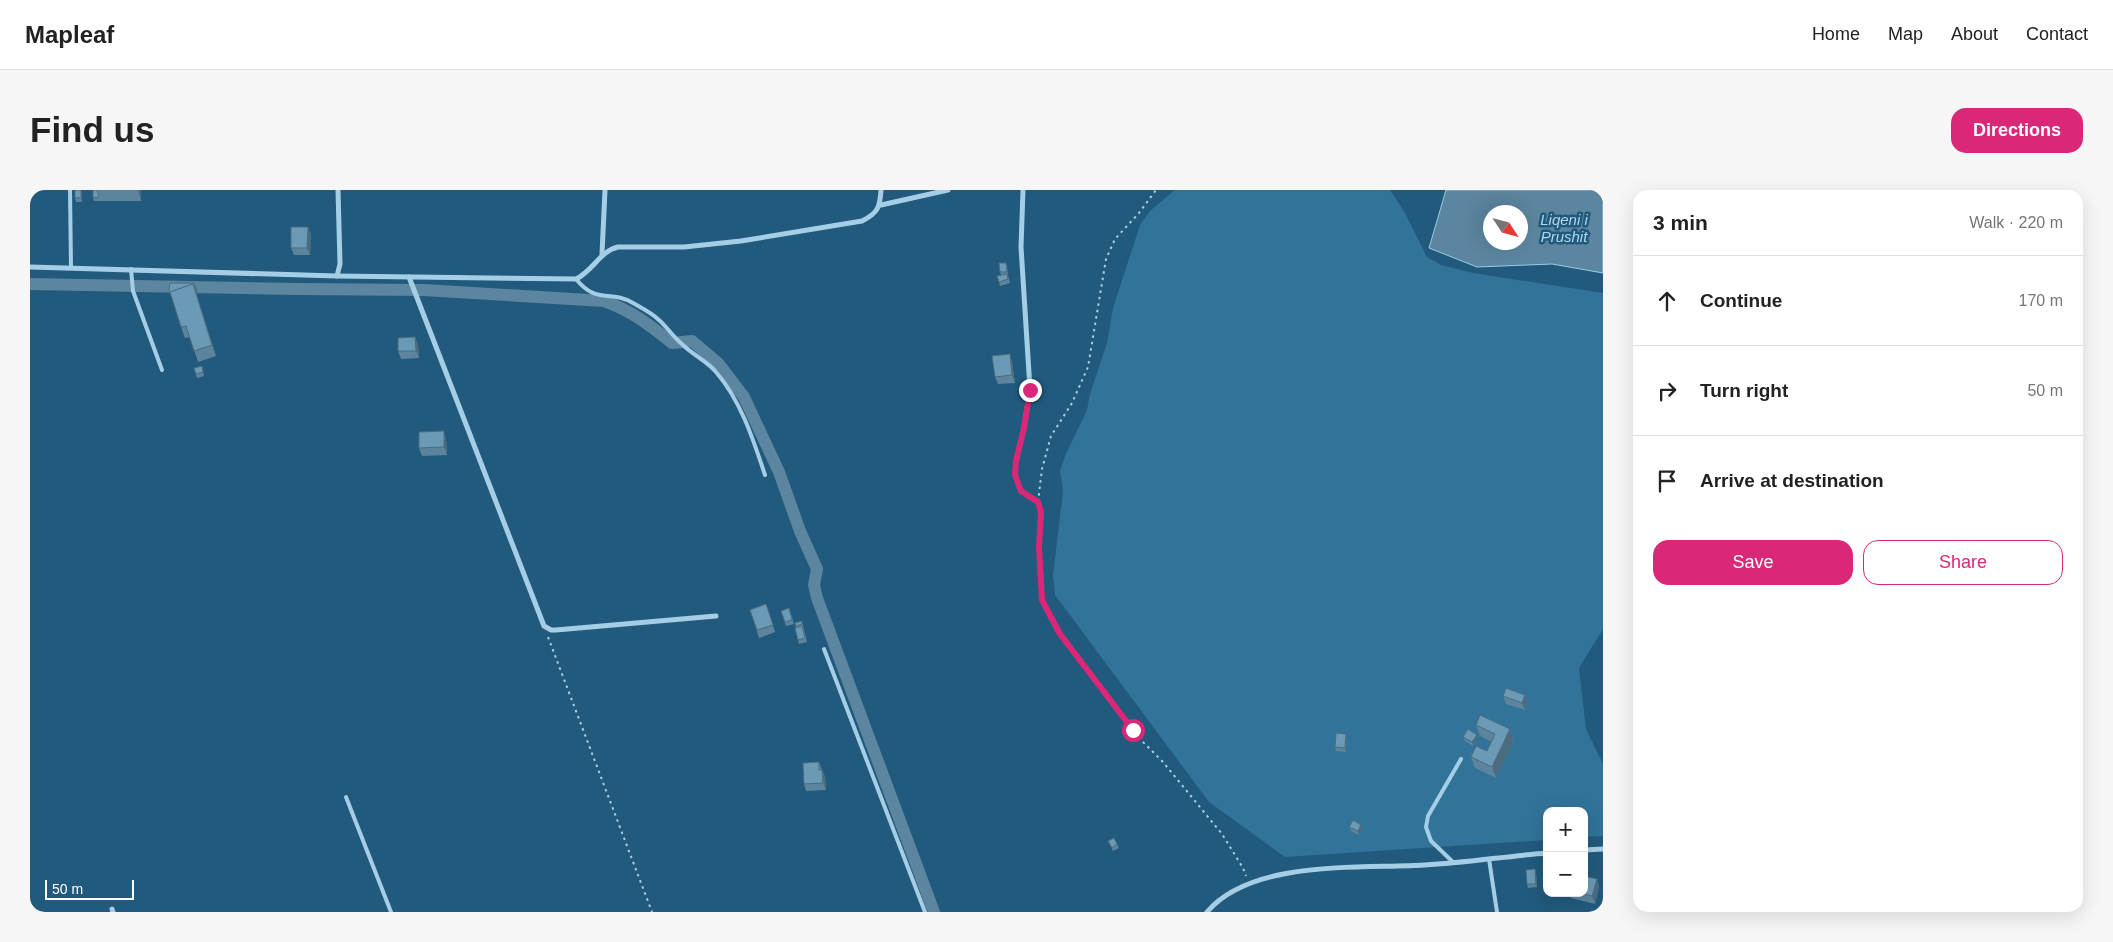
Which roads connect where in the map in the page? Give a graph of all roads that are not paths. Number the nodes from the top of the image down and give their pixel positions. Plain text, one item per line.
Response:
1 (70, 190) edge
2 (338, 190) edge
3 (605, 190) edge
4 (881, 190) edge
5 (948, 190) edge
6 (1023, 190) edge
7 (881, 205) junction
8 (602, 254) junction
9 (30, 267) edge
10 (71, 268) junction
11 (130, 269) junction
12 (338, 276) junction
13 (409, 277) junction
14 (576, 279) junction
15 (162, 370) dead end
16 (1024, 428) road end
17 (765, 475) dead end
18 (716, 616) dead end
19 (824, 649) dead end
20 (1461, 759) dead end
21 (346, 797) dead end
22 (1603, 849) edge
23 (1588, 850) edge
24 (1543, 853) edge
25 (1489, 859) junction
26 (1454, 863) junction
27 (391, 912) edge
28 (925, 912) edge
29 (1207, 912) edge
30 (1497, 912) edge

1 - 10 lane
2 - 12 street
3 - 8 street
4 - 7 street
5 - 7 street
6 - 16 street
7 - 8 street
8 - 14 street
9 - 10 street
10 - 11 street
11 - 12 street
11 - 15 lane
12 - 13 street
13 - 14 street
13 - 18 street
14 - 17 lane
19 - 28 lane
20 - 26 lane
21 - 27 lane
22 - 23 street
24 - 25 street
25 - 26 street
25 - 30 lane
26 - 29 street

